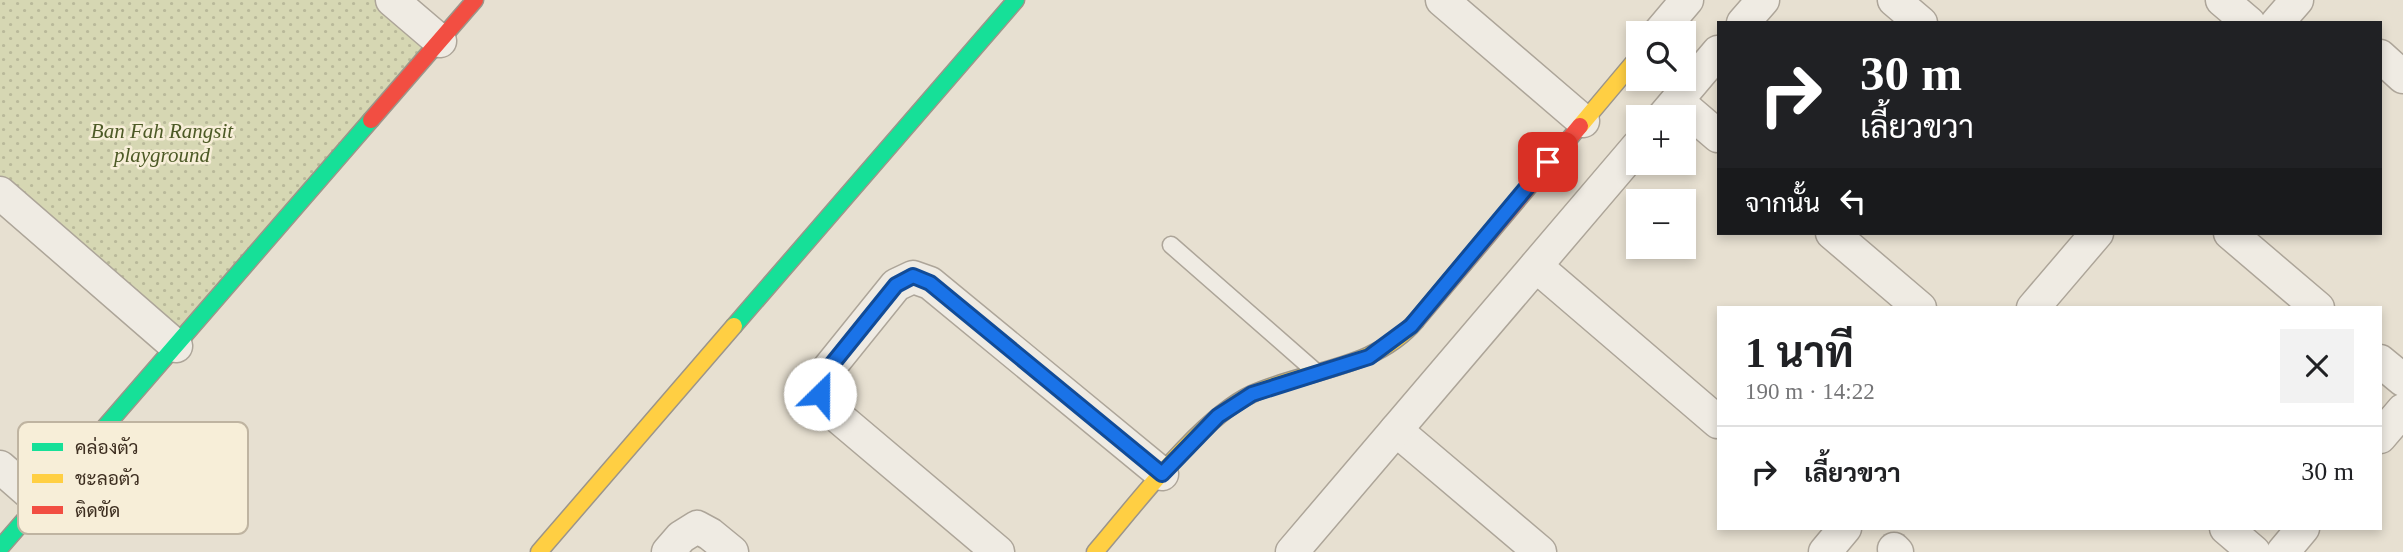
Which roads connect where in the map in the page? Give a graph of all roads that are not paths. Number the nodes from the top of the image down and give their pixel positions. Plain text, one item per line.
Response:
1 (392, 0) edge
2 (475, 0) edge
3 (1016, 0) edge
4 (1442, 0) edge
5 (1687, 0) edge
6 (1763, 0) edge
7 (1894, 0) edge
8 (2222, 0) edge
9 (2297, 0) edge
10 (1669, 21) edge
11 (1745, 21) edge
12 (1919, 21) edge
13 (2247, 21) edge
14 (2279, 21) edge
15 (440, 41) junction
16 (1717, 53) edge
17 (2382, 59) edge
18 (1626, 71) edge
19 (2403, 76) edge
20 (1673, 105) edge
21 (1583, 121) junction
22 (1696, 124) edge
23 (1717, 135) edge
24 (1626, 160) edge
25 (0, 193) edge
26 (1834, 235) edge
27 (2095, 235) edge
28 (2232, 235) edge
29 (1171, 245) dead end
30 (1536, 266) junction
31 (1918, 306) edge
32 (2035, 306) edge
33 (2316, 306) edge
34 (176, 346) junction
35 (2382, 363) edge
36 (1318, 373) junction
37 (2403, 380) edge
38 (2403, 411) edge
39 (1717, 421) edge
40 (110, 422) edge
41 (1396, 430) junction
42 (2382, 436) edge
43 (0, 467) edge
44 (1162, 474) junction
45 (18, 483) edge
46 (18, 527) edge
47 (1844, 530) edge
48 (2228, 530) edge
49 (2300, 530) edge
50 (0, 548) edge
51 (539, 552) edge
52 (668, 552) edge
53 (732, 552) edge
54 (998, 552) edge
55 (1095, 552) edge
56 (1292, 552) edge
57 (1539, 552) edge
58 (1825, 552) edge
59 (2253, 552) edge
60 (2283, 552) edge

1 - 15 street
2 - 15 street
3 - 51 street
4 - 21 street
5 - 10 street
6 - 11 street
7 - 12 street
8 - 13 street
9 - 14 street
15 - 34 street
16 - 20 street
17 - 19 street
18 - 21 street
21 - 36 street
22 - 23 street
24 - 30 street
25 - 34 street
26 - 31 street
27 - 32 street
28 - 33 street
29 - 36 lane
30 - 39 street
30 - 41 street
34 - 40 street
35 - 37 street
36 - 44 street
38 - 42 street
41 - 56 street
41 - 57 street
43 - 45 street
44 - 54 street
44 - 55 street
46 - 50 street
47 - 58 street
48 - 59 street
49 - 60 street
52 - 53 street

